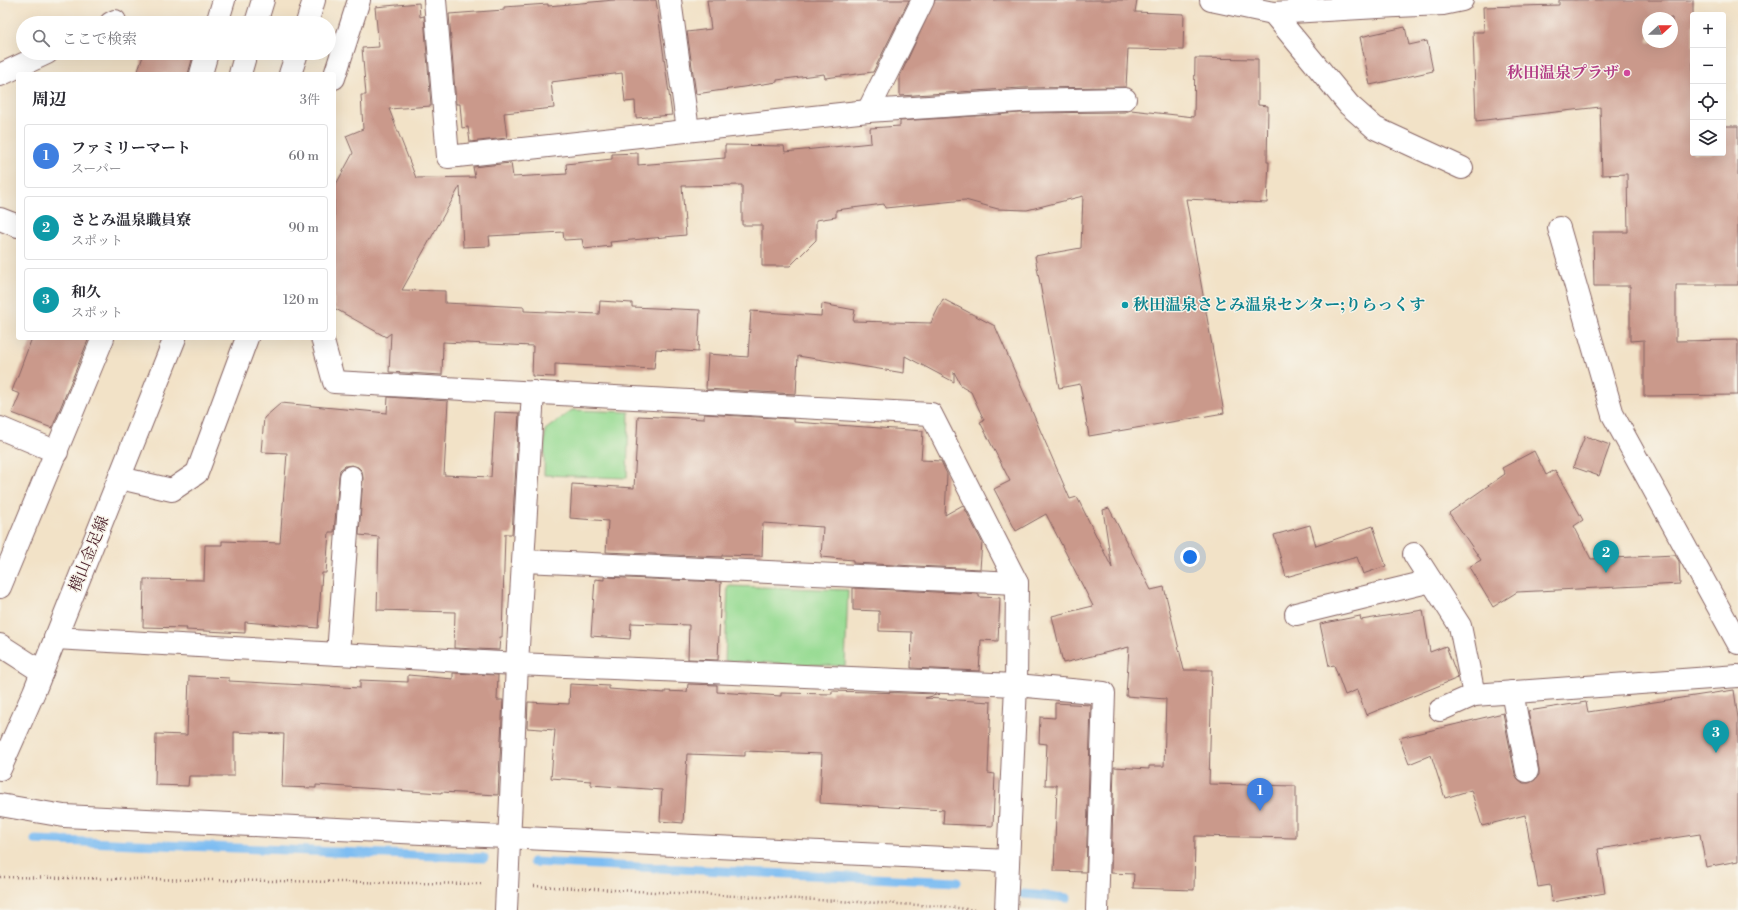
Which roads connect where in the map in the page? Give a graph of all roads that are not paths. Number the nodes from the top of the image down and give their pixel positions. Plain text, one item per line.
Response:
1 (224, 0) edge
2 (263, 0) edge
3 (314, 0) edge
4 (359, 0) edge
5 (436, 0) edge
6 (670, 0) edge
7 (923, 0) edge
8 (1211, 0) edge
9 (1462, 0) edge
10 (1396, 3) edge
11 (1273, 13) junction
12 (219, 16) edge
13 (258, 16) edge
14 (309, 16) edge
15 (32, 60) edge
16 (205, 60) edge
17 (244, 60) edge
18 (295, 60) edge
19 (202, 72) edge
20 (241, 72) edge
21 (291, 72) edge
22 (336, 72) edge
23 (0, 75) edge
24 (1125, 99) dead end
25 (868, 111) junction
26 (688, 130) junction
27 (1462, 168) dead end
28 (0, 219) edge
29 (16, 225) edge
30 (1559, 228) dead end
31 (102, 340) edge
32 (174, 340) edge
33 (245, 340) edge
34 (323, 340) edge
35 (533, 392) junction
36 (0, 428) edge
37 (57, 452) junction
38 (351, 477) dead end
39 (120, 478) junction
40 (1414, 554) dead end
41 (524, 561) junction
42 (1431, 581) junction
43 (1017, 583) junction
44 (0, 587) edge
45 (1296, 614) dead end
46 (55, 638) junction
47 (1738, 643) edge
48 (0, 645) edge
49 (338, 654) junction
50 (517, 664) junction
51 (42, 672) junction
52 (1738, 676) edge
53 (1016, 685) junction
54 (1512, 692) junction
55 (1474, 695) junction
56 (1440, 710) dead end
57 (0, 769) edge
58 (1527, 771) dead end
59 (0, 805) edge
60 (509, 837) junction
61 (1008, 861) junction
62 (506, 910) edge
63 (1006, 910) edge
64 (1096, 910) edge

1 - 12 street
2 - 13 street
3 - 14 street
4 - 22 street
5 - 26 street
6 - 26 street
7 - 25 street
8 - 11 street
9 - 10 street
10 - 11 street
11 - 27 street
15 - 23 street
16 - 19 street
17 - 20 street
18 - 21 street
24 - 25 street
25 - 26 street
28 - 29 street
30 - 47 street
31 - 37 street
32 - 39 street, 横山金足線
33 - 39 street
34 - 35 street
35 - 41 street
35 - 43 street
36 - 37 street
37 - 44 street
38 - 49 street
39 - 46 street, 横山金足線
40 - 42 street
41 - 43 street
41 - 50 street
42 - 45 street
42 - 55 street
43 - 53 street
46 - 49 street
46 - 51 street, 横山金足線
48 - 51 street
49 - 50 street
50 - 53 street
50 - 60 street
51 - 57 street, 横山金足線
52 - 54 street
53 - 61 street
53 - 64 street
54 - 55 street
54 - 58 street
55 - 56 street
59 - 60 street
60 - 61 street
60 - 62 street
61 - 63 street

